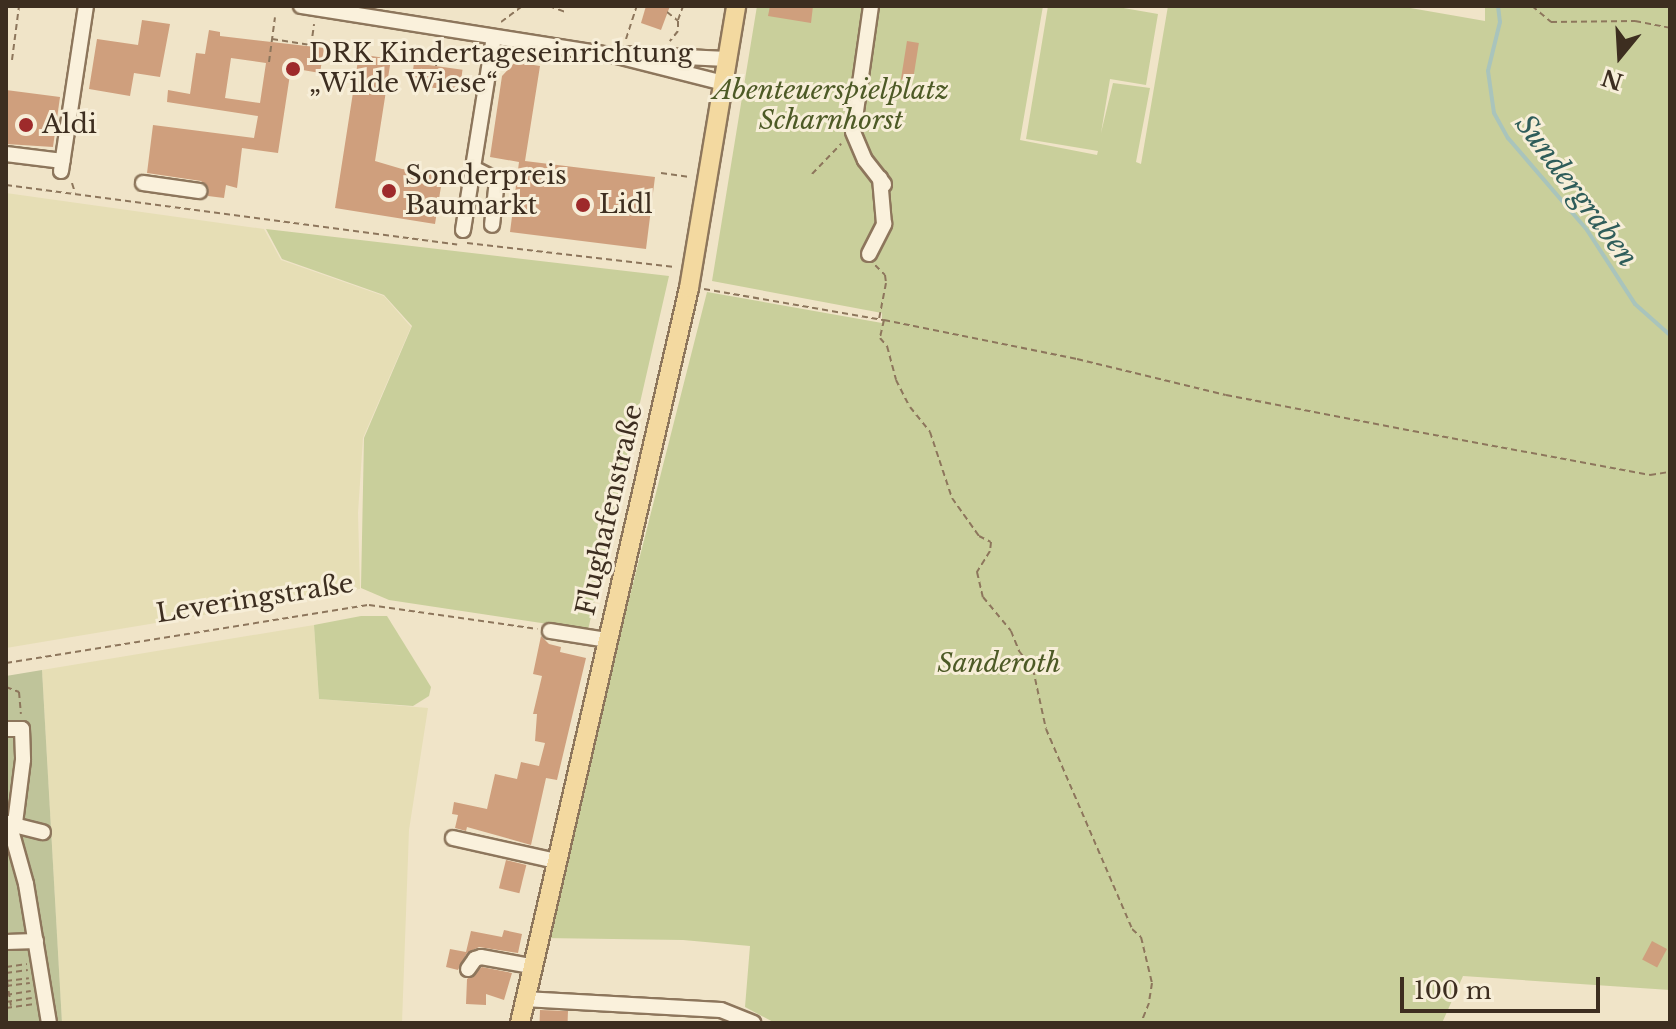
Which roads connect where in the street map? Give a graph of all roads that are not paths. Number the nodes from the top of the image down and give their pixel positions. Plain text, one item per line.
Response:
1 (86, 6) edge
2 (301, 6) edge
3 (736, 6) edge
4 (871, 6) edge
5 (325, 8) edge
6 (497, 30) junction
7 (617, 56) junction
8 (727, 59) junction
9 (724, 83) junction
10 (6, 154) edge
11 (473, 168) junction
12 (143, 183) dead end
13 (199, 191) dead end
14 (492, 225) dead end
15 (463, 230) dead end
16 (869, 254) dead end
17 (550, 631) road end
18 (607, 640) junction
19 (6, 729) edge
20 (10, 823) edge
21 (43, 832) dead end
22 (453, 838) dead end
23 (556, 861) junction
24 (36, 941) junction
25 (6, 942) edge
26 (531, 966) junction
27 (468, 969) dead end
28 (524, 999) junction
29 (49, 1023) edge
30 (520, 1023) edge
31 (753, 1023) edge

1 - 10 street
2 - 5 street
3 - 8 main road, Flughafenstraße
4 - 16 street
5 - 6 street
6 - 7 street
6 - 11 street
7 - 8 street
7 - 9 street
8 - 9 main road, Flughafenstraße
9 - 18 main road, Flughafenstraße
11 - 14 street
11 - 15 street
12 - 13 street
17 - 18 street
18 - 23 main road, Flughafenstraße
19 - 20 street
20 - 21 street
20 - 24 street
22 - 23 street
23 - 26 main road, Flughafenstraße
24 - 25 street
24 - 29 street
26 - 27 street
26 - 28 main road, Flughafenstraße
28 - 30 main road, Flughafenstraße
28 - 31 street

